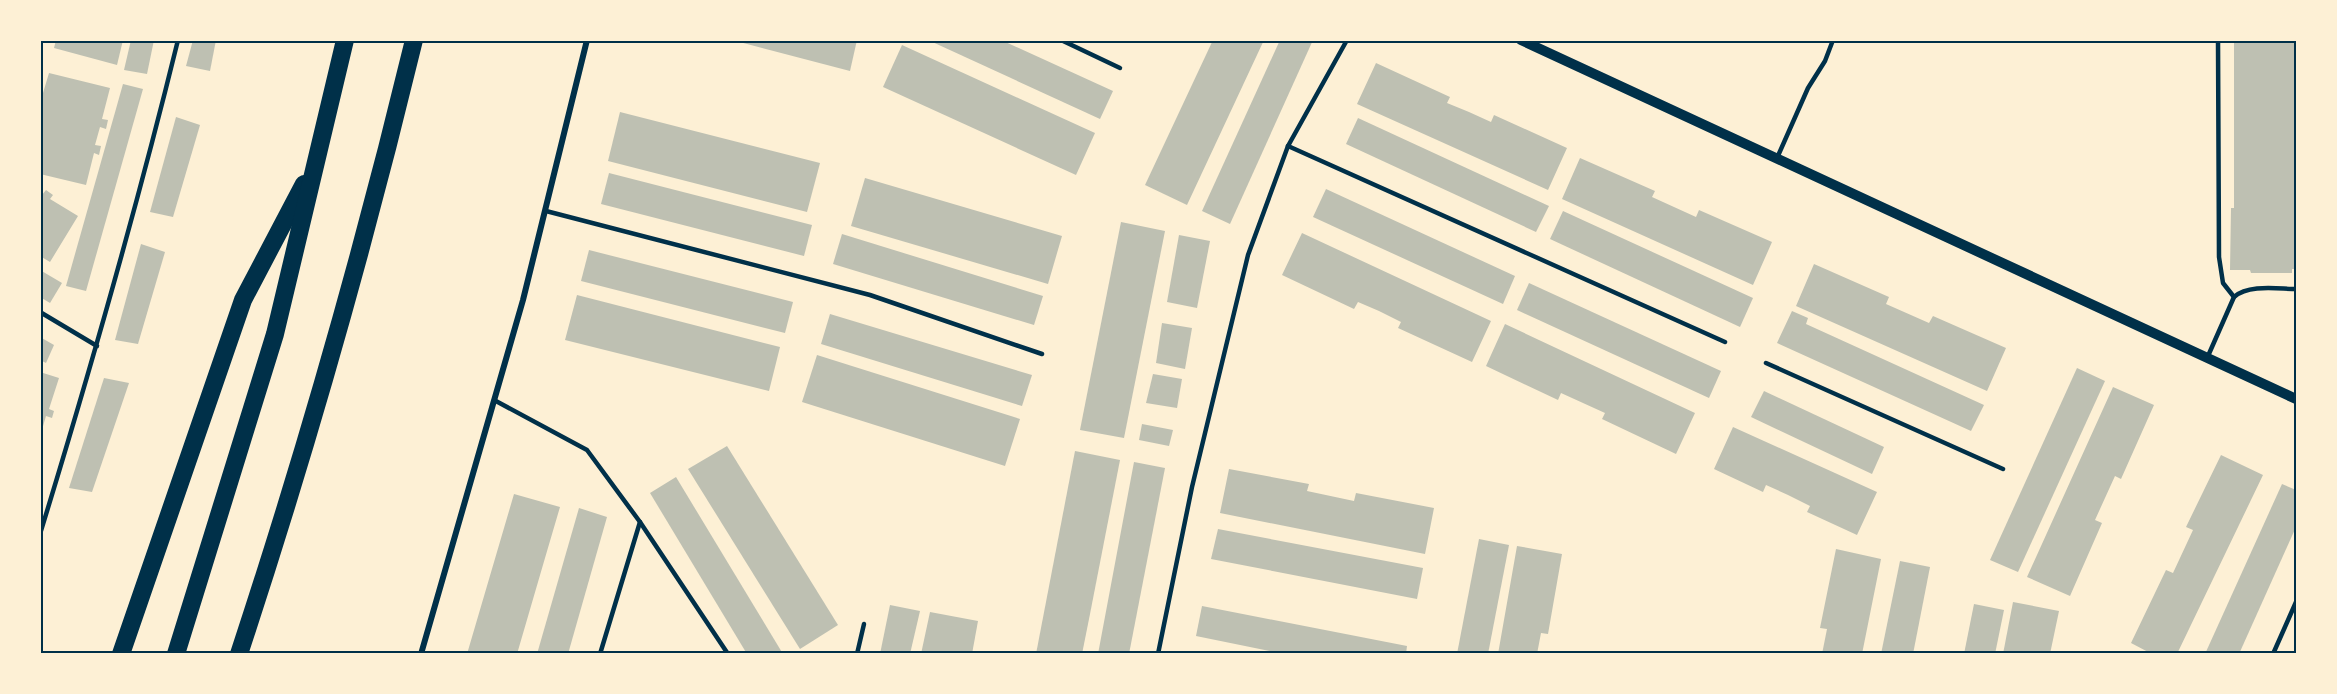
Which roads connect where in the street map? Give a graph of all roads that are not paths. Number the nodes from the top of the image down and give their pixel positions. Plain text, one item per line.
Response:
1 (178, 40) edge
2 (345, 40) edge
3 (414, 40) edge
4 (587, 40) edge
5 (1061, 40) edge
6 (1347, 40) edge
7 (1521, 40) edge
8 (1833, 40) edge
9 (2218, 40) edge
10 (1120, 68) dead end
11 (1288, 146) junction
12 (318, 158) junction
13 (1777, 158) junction
14 (546, 211) junction
15 (2296, 288) edge
16 (2234, 297) junction
17 (40, 312) edge
18 (1725, 342) dead end
19 (97, 346) junction
20 (1042, 354) dead end
21 (2207, 357) junction
22 (1766, 363) dead end
23 (2296, 399) edge
24 (494, 400) junction
25 (2003, 468) dead end
26 (640, 522) junction
27 (40, 534) edge
28 (2296, 602) edge
29 (864, 624) dead end
30 (121, 654) edge
31 (176, 654) edge
32 (239, 654) edge
33 (421, 654) edge
34 (600, 654) edge
35 (728, 654) edge
36 (857, 654) edge
37 (1158, 654) edge
38 (2273, 654) edge

1 - 19 lane
2 - 12 highway
3 - 32 highway
4 - 14 street
5 - 10 lane
6 - 11 lane
7 - 13 street
8 - 13 lane
9 - 16 lane
11 - 18 lane
11 - 37 lane
12 - 30 highway
12 - 31 highway
13 - 21 street
14 - 20 lane
14 - 24 street
15 - 16 lane
16 - 21 lane
17 - 19 lane
19 - 27 lane
21 - 23 street
22 - 25 lane
24 - 26 lane
24 - 33 street
26 - 34 lane
26 - 35 lane
28 - 38 lane
29 - 36 lane

